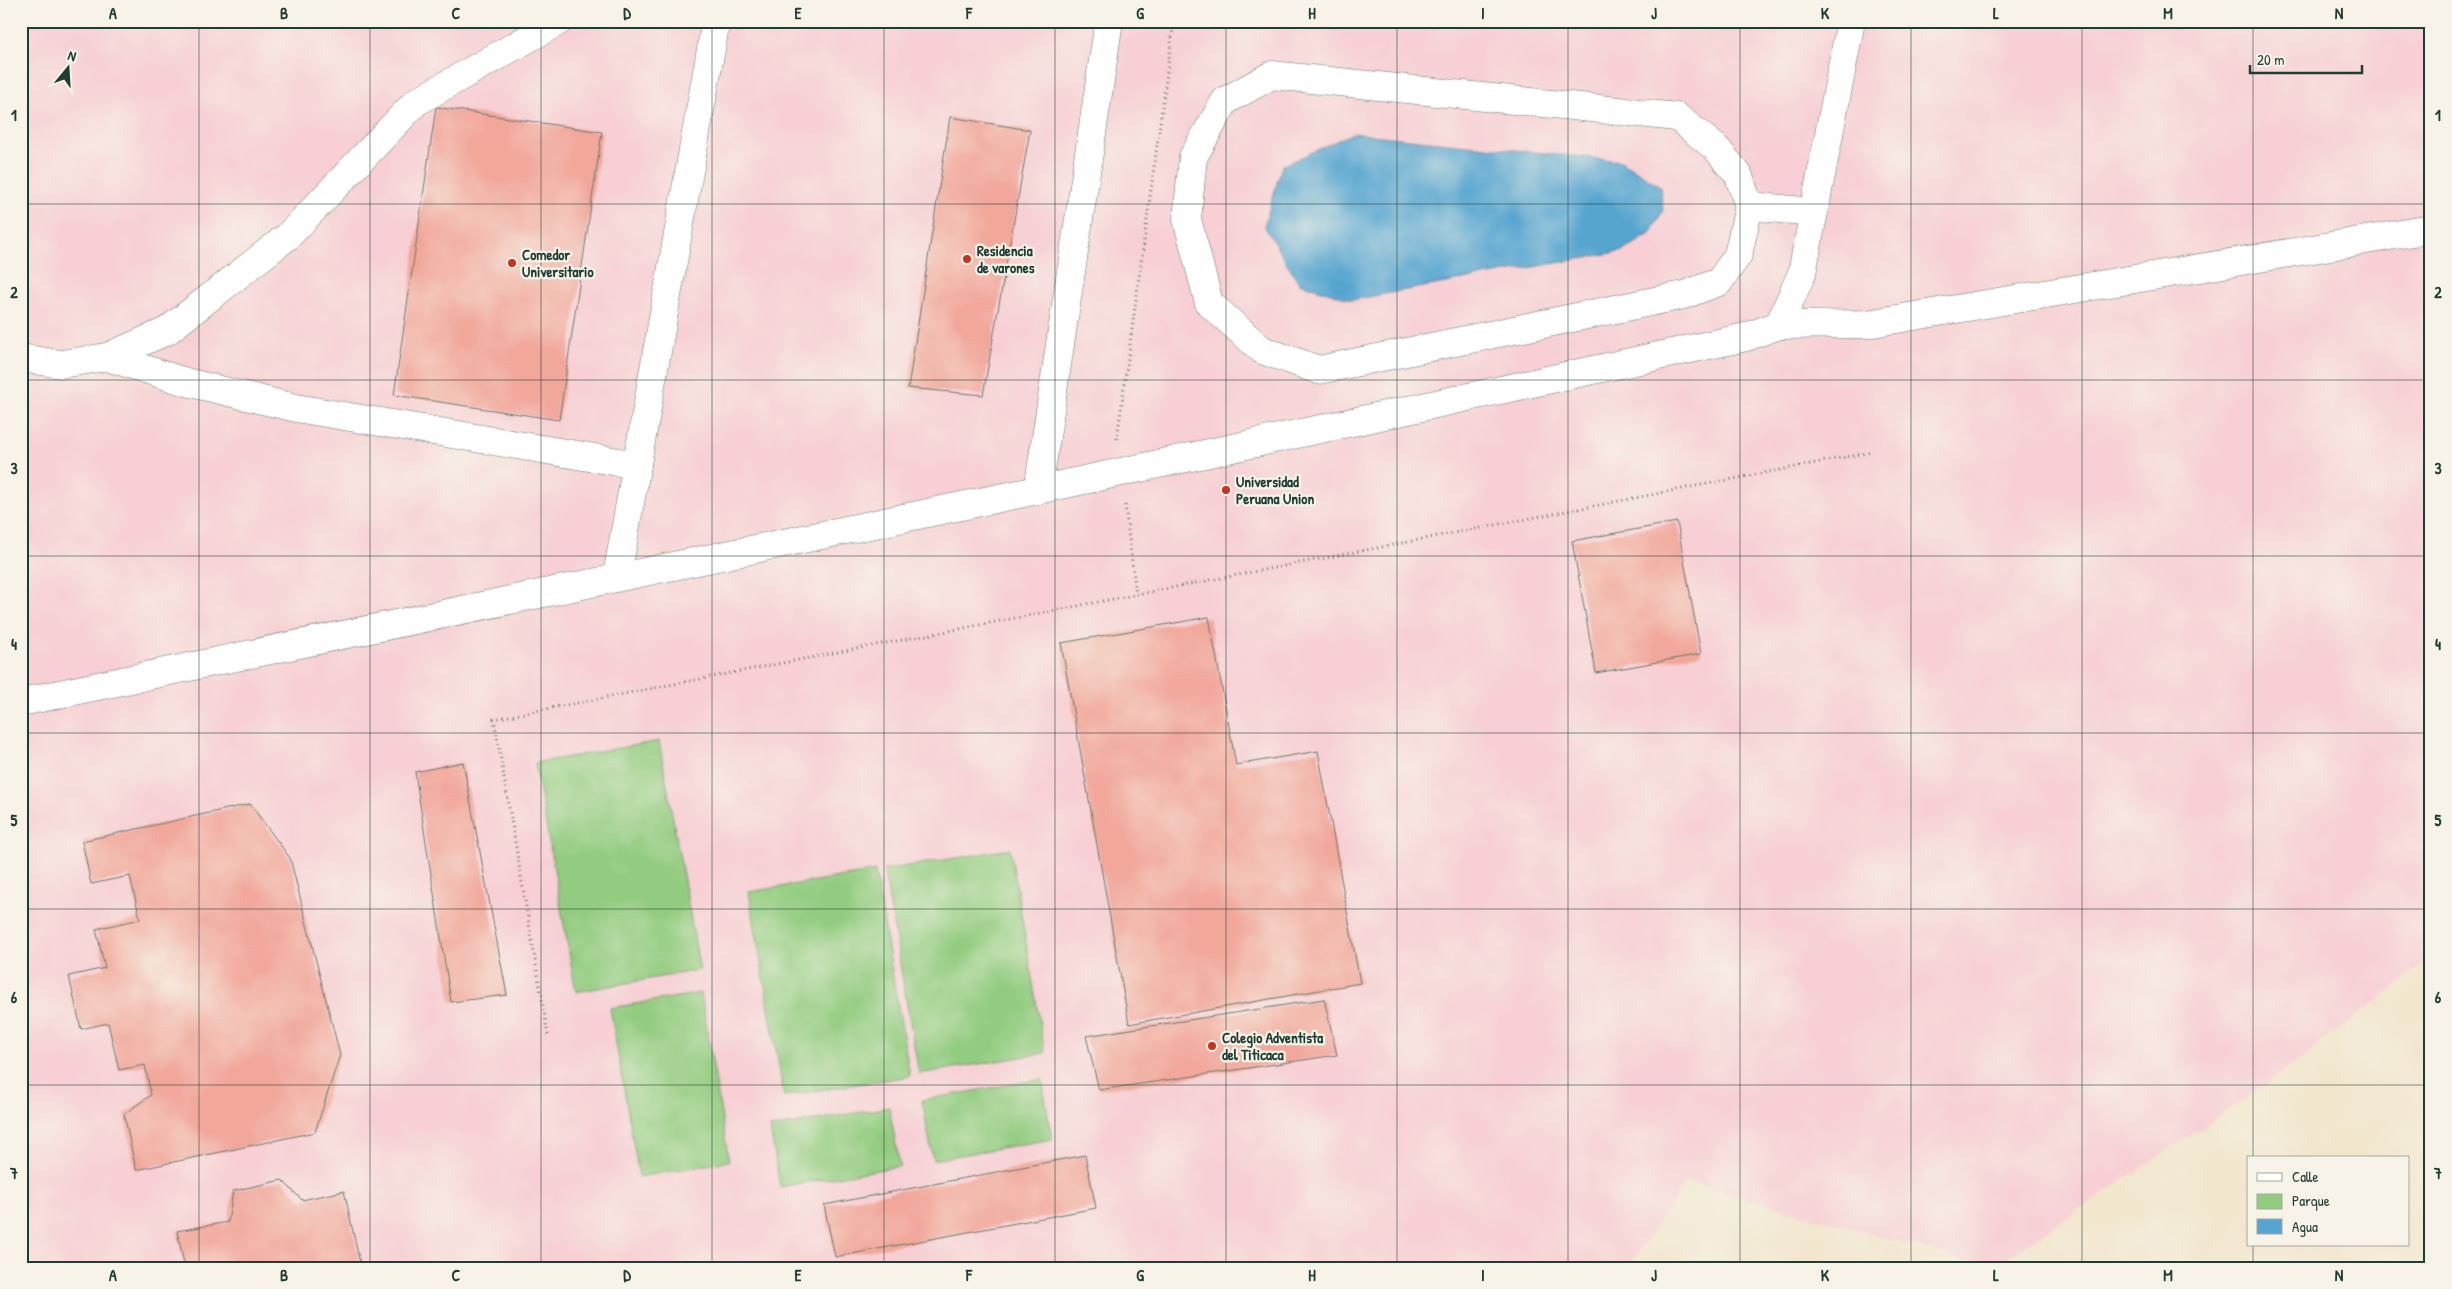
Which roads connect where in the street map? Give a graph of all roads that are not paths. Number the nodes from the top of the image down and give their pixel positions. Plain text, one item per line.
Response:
1 (559, 21) edge
2 (716, 21) edge
3 (1109, 21) edge
4 (1851, 21) edge
5 (1749, 206) junction
6 (1814, 212) junction
7 (2431, 229) edge
8 (1779, 325) junction
9 (107, 357) junction
10 (21, 358) edge
11 (637, 465) junction
12 (1038, 490) junction
13 (617, 576) junction
14 (21, 702) edge

1 - 9 street
2 - 11 street
3 - 12 street
4 - 6 street
5 - 5 street
5 - 6 street
6 - 8 street
7 - 8 street
8 - 12 street
9 - 10 street
9 - 11 street
11 - 13 street
12 - 13 street
13 - 14 street

